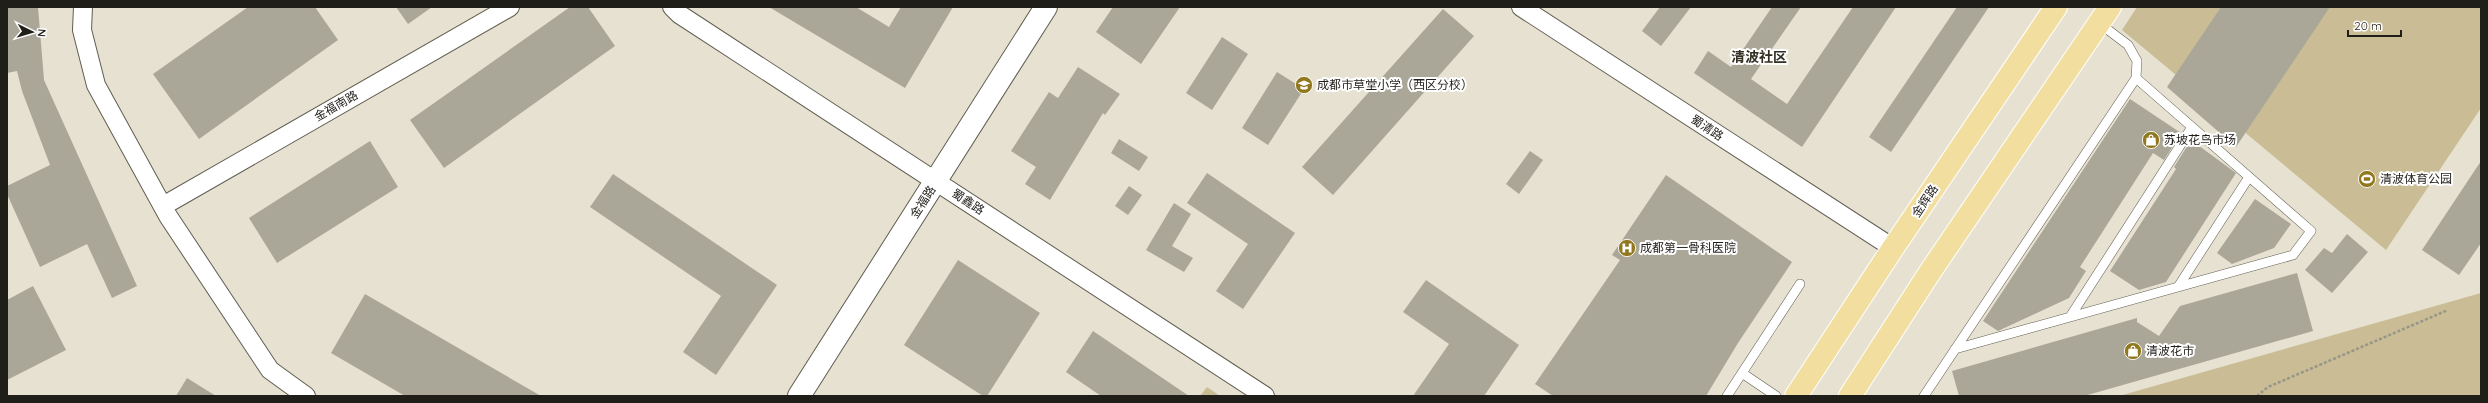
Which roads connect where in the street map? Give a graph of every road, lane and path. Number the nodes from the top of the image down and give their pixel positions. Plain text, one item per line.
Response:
1 (83, 7) edge
2 (510, 7) edge
3 (672, 7) edge
4 (1046, 7) edge
5 (1521, 7) edge
6 (2056, 7) edge
7 (2104, 15) edge
8 (2136, 78) junction
9 (2192, 127) junction
10 (2249, 177) junction
11 (937, 181) junction
12 (163, 206) junction
13 (1893, 248) junction
14 (1800, 284) dead end
15 (2178, 287) junction
16 (2448, 310) dead end
17 (2070, 317) junction
18 (1955, 349) junction
19 (1742, 372) junction
20 (306, 396) edge
21 (799, 396) edge
22 (1265, 396) edge
23 (1727, 396) edge
24 (1776, 396) edge
25 (1796, 396) edge
26 (1850, 396) edge
27 (1924, 396) edge
28 (2257, 396) edge

1 - 12 street
2 - 12 street, 金福南路
3 - 11 street, 蜀鑫路
4 - 11 street, 金福路
5 - 13 street, 蜀清路
6 - 13 main road, 金辉路
7 - 8 lane
7 - 26 main road
8 - 9 lane
8 - 18 lane
9 - 10 lane
9 - 17 lane
10 - 15 lane
10 - 15 lane
11 - 21 street, 金福路
11 - 22 street, 蜀鑫路
12 - 20 street
13 - 25 main road, 金辉路
14 - 19 lane
15 - 17 lane
16 - 28 path
17 - 18 lane
18 - 27 lane
19 - 23 lane
19 - 24 lane

